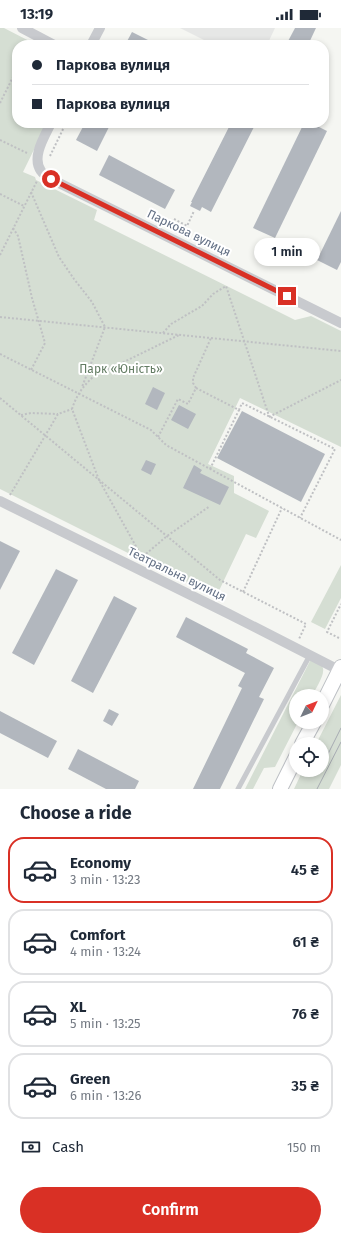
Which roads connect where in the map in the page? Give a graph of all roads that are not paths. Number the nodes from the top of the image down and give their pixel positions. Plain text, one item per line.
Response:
1 (22, 28) edge
2 (100, 28) edge
3 (45, 40) edge
4 (94, 40) edge
5 (49, 128) edge
6 (341, 323) edge
7 (0, 501) edge
8 (310, 655) junction
9 (340, 669) edge
10 (329, 691) edge
11 (289, 771) edge
12 (238, 789) edge
13 (280, 789) edge

1 - 3 street
2 - 4 street
5 - 6 street, Паркова вулиця
7 - 8 street, Театральна вулиця
8 - 9 street, Театральна вулиця
8 - 12 lane
9 - 10 main road
11 - 13 main road

